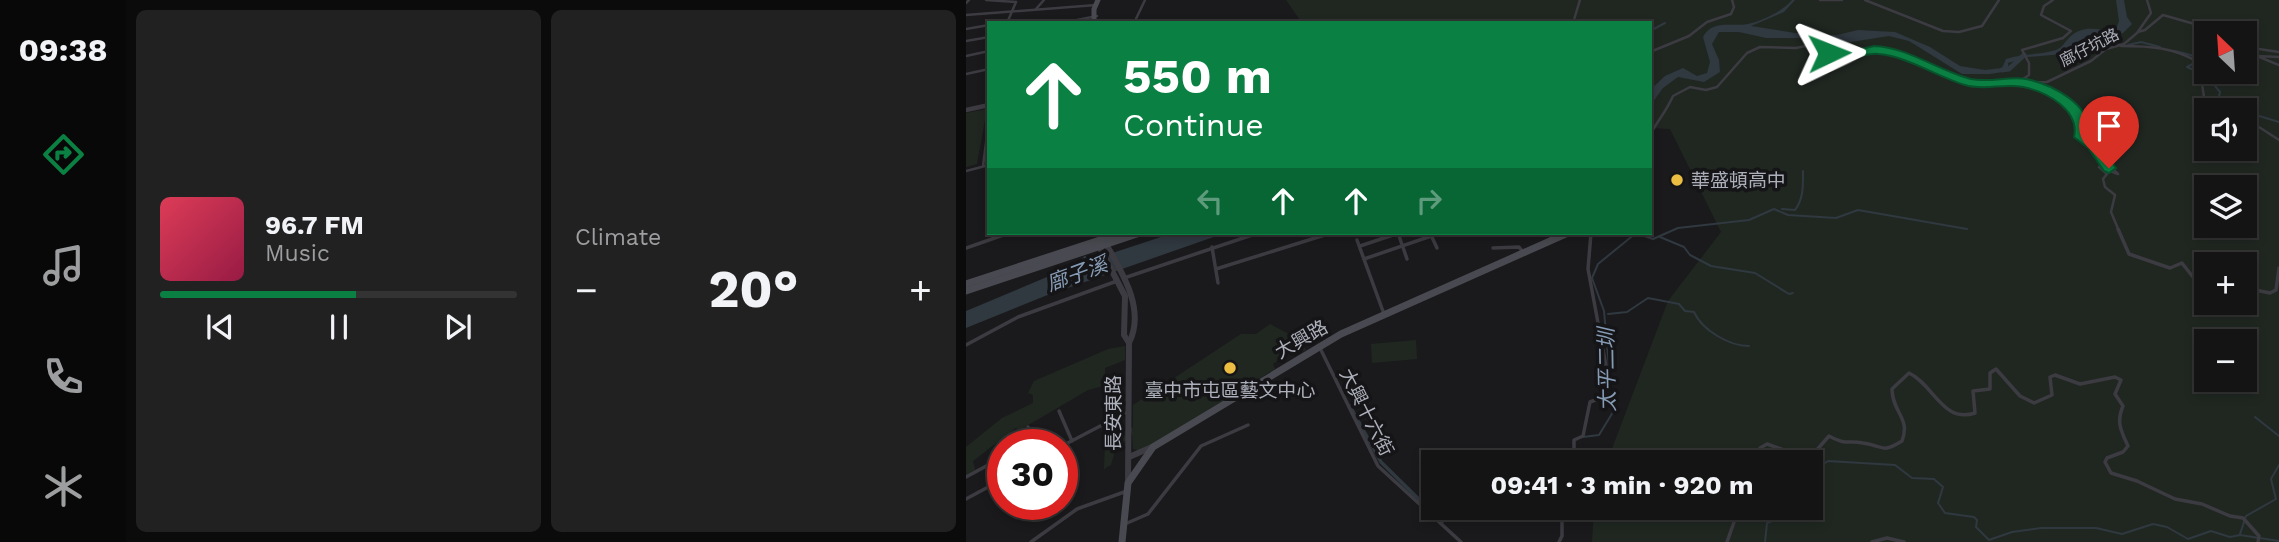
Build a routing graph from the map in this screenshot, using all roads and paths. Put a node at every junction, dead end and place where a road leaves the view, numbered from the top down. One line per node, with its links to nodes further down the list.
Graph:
1 (986, 0): 12 (street)
2 (1044, 0): 14 (street)
3 (1145, 0): 19 (street)
4 (1580, 0): 20 (street)
5 (1732, 0): 30 (street)
6 (1820, 0): 7 (street)
7 (1842, 0)
8 (1865, 0): 9 (street)
9 (1998, 0)
10 (2053, 0): 37 (street)
11 (2147, 0): 24 (street, 廍仔坑路)
12 (1017, 1): 15 (street)
13 (1097, 2): 14 (street); 17 (main road)
14 (1037, 9): 15 (street)
15 (1010, 12): 16 (street); 18 (street)
16 (966, 15)
17 (1095, 20)
18 (1007, 21)
19 (1135, 21)
20 (1573, 21)
21 (2194, 24): 24 (street)
22 (987, 25): 23 (street)
23 (966, 29)
24 (2137, 33): 27 (street, 廍仔坑路)
25 (987, 37): 26 (street)
26 (966, 41)
27 (2118, 46): 37 (street, 廍仔坑路); 38 (street)
28 (2258, 48): 31 (street)
29 (987, 51): 32 (street)
30 (1652, 51)
31 (2279, 52)
32 (966, 56)
33 (2279, 57): 34 (street)
34 (2279, 65)
35 (987, 69): 36 (street)
36 (966, 74)
37 (2021, 82): 42 (street, 廍仔坑路); 73 (street)
38 (2205, 98)
39 (987, 105): 40 (street)
40 (966, 110)
41 (2257, 126): 43 (street)
42 (1652, 131)
43 (2279, 141)
44 (987, 144): 46 (street)
45 (987, 165): 46 (street)
46 (983, 166): 47 (street)
47 (966, 171)
48 (1003, 235): 64 (street)
49 (1124, 235): 60 (main road)
50 (1130, 235): 60 (main road)
51 (1251, 235): 63 (street)
52 (1325, 235): 71 (street)
53 (1393, 235): 61 (street)
54 (1400, 235): 62 (street)
55 (1429, 235): 62 (street)
56 (1431, 235): 65 (street)
57 (1591, 235): 86 (street)
58 (1551, 236): 67 (main road, 大興路)
59 (1357, 240): 61 (street)
60 (1101, 241): 72 (street); 75 (main road)
61 (1360, 246): 68 (street)
62 (1403, 246): 68 (street); 69 (street)
63 (1212, 247): 71 (street); 72 (street)
64 (966, 248)
65 (1437, 248)
66 (1493, 248): 67 (street)
67 (1523, 253): 77 (main road, 大興路)
68 (1364, 259): 77 (street)
69 (1407, 259)
70 (2279, 268): 76 (street)
71 (1216, 269): 74 (street)
72 (1122, 278): 78 (street); 81 (street, 長安東路)
73 (2194, 278)
74 (1218, 283)
75 (966, 286)
76 (2257, 290)
77 (1384, 314): 79 (main road, 大興路)
78 (966, 345)
79 (1319, 345): 85 (main road, 大興路); 101 (street, 大興十六街)
80 (1059, 411): 83 (street)
81 (1129, 411): 84 (street); 90 (street, 長安東路)
82 (1248, 425): 98 (street)
83 (1067, 429)
84 (1078, 437)
85 (1153, 446): 90 (street); 93 (main road, 大興路)
86 (1574, 450)
87 (1759, 450): 88 (street)
88 (1784, 450)
89 (1817, 450): 106 (street)
90 (1129, 457): 93 (street, 長安東路)
91 (987, 466): 92 (street)
92 (966, 477)
93 (1127, 487): 98 (main road, 大興路); 99 (street)
94 (987, 488): 95 (street)
95 (966, 499)
96 (1562, 520): 102 (street)
97 (1735, 520): 103 (street)
98 (1124, 525): 100 (main road, 大興路)
99 (1031, 542)
100 (1122, 542)
101 (1461, 542)
102 (1559, 542)
103 (1727, 542)
104 (1872, 542): 105 (street)
105 (1904, 542)
106 (2258, 542)

